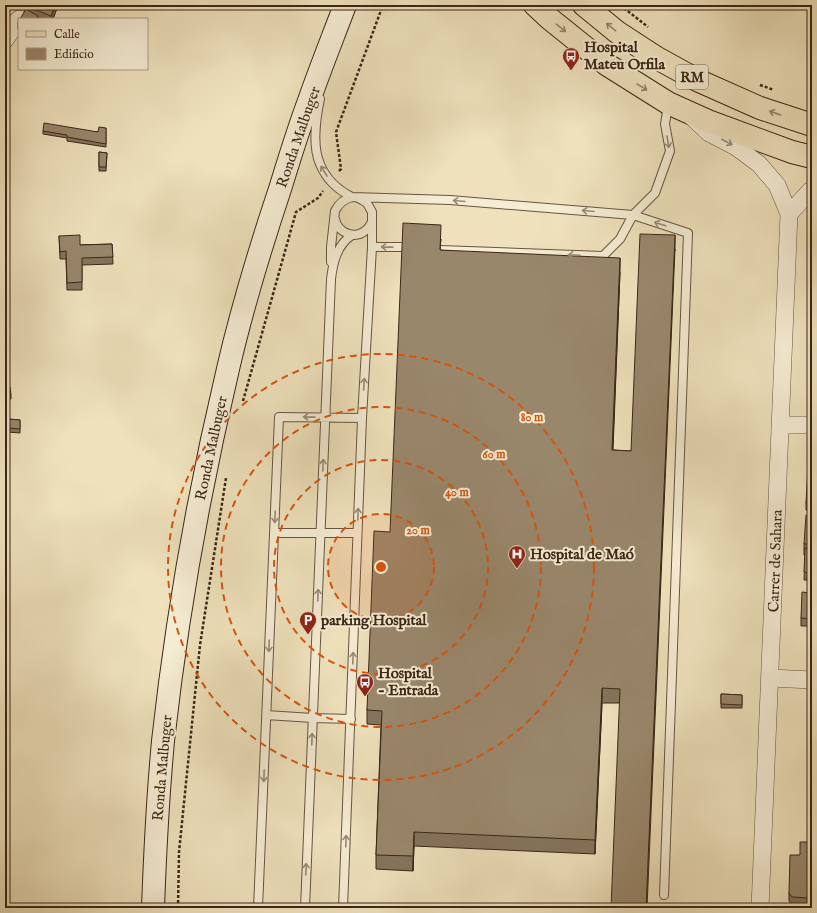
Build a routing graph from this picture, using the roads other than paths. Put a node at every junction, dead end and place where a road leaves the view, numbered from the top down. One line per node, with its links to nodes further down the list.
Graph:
1 (25, 5): 5 (street)
2 (345, 5): 7 (street, Ronda Malbuger)
3 (535, 5): 9 (main road, RM, one-way to 9)
4 (584, 5): 10 (main road, RM, one-way to 4)
5 (19, 18)
6 (18, 20): 8 (street)
7 (337, 28): 13 (lane, one-way to 7); 36 (street, Ronda Malbuger)
8 (5, 40)
9 (676, 107): 11 (main road, RM); 14 (street, Carrer de Sahara, one-way to 14); 15 (lane, one-way to 15)
10 (812, 125)
11 (812, 157)
12 (812, 190): 14 (street)
13 (355, 198): 15 (lane, one-way to 13); 16 (lane); 17 (lane)
14 (789, 214): 25 (street, Carrer de Sahara)
15 (633, 215): 21 (lane, one-way to 21); 35 (lane, one-way to 15)
16 (335, 216): 18 (lane); 22 (lane)
17 (372, 217): 18 (lane); 19 (lane)
18 (352, 235): 22 (lane)
19 (372, 247): 20 (lane, one-way to 19); 24 (lane, one-way to 19)
20 (403, 247)
21 (440, 250)
22 (331, 279): 23 (lane)
23 (325, 418): 24 (lane); 27 (lane, one-way to 23); 28 (lane, one-way to 28)
24 (362, 418): 29 (lane, one-way to 24)
25 (780, 425): 26 (street); 30 (street, Carrer de Sahara)
26 (812, 425)
27 (320, 532): 28 (lane); 29 (lane); 33 (lane, one-way to 27)
28 (274, 533): 32 (lane, one-way to 32)
29 (357, 533): 34 (lane, one-way to 29)
30 (770, 678): 31 (street); 40 (street, Carrer de Sahara)
31 (812, 680)
32 (266, 715): 33 (lane); 37 (lane, one-way to 37)
33 (312, 718): 34 (lane); 38 (lane, one-way to 33)
34 (351, 719): 39 (lane, one-way to 34)
35 (664, 895)
36 (153, 908)
37 (258, 908)
38 (305, 908)
39 (343, 908)
40 (760, 908)

